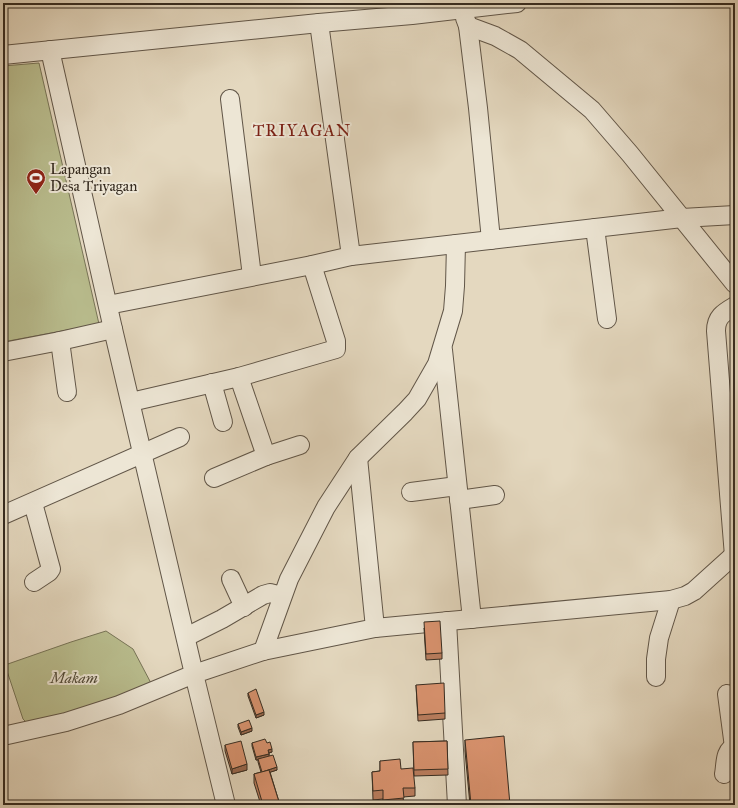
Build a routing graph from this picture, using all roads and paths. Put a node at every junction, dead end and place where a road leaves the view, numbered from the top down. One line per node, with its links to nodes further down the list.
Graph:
1 (517, 3): 3 (street)
2 (409, 6): 3 (street); 4 (street)
3 (462, 9): 5 (street)
4 (318, 23): 6 (street); 14 (street)
5 (468, 26): 10 (street); 12 (street)
6 (50, 50): 7 (street); 18 (street)
7 (3, 55)
8 (230, 99): 16 (street)
9 (735, 215): 10 (street)
10 (682, 218): 11 (street); 17 (street)
11 (596, 228): 12 (street); 20 (street)
12 (492, 240): 13 (street)
13 (456, 244): 14 (street); 23 (street)
14 (351, 256): 15 (street)
15 (312, 266): 16 (street); 25 (street)
16 (252, 276): 18 (street)
17 (735, 284)
18 (108, 305): 21 (street)
19 (735, 306): 41 (street)
20 (607, 319)
21 (113, 329): 22 (street); 28 (street)
22 (60, 341): 24 (street); 27 (street)
23 (443, 347): 34 (street); 37 (street)
24 (3, 352)
25 (239, 377): 26 (street); 33 (street)
26 (212, 383): 28 (street); 29 (street)
27 (67, 392)
28 (131, 402): 32 (street)
29 (223, 422)
30 (180, 438): 32 (street)
31 (300, 445): 33 (street)
32 (143, 453): 39 (street); 50 (street)
33 (266, 456): 35 (street)
34 (358, 458): 44 (street); 49 (street)
35 (214, 478)
36 (411, 492): 37 (street)
37 (458, 493): 38 (street); 47 (street)
38 (495, 495)
39 (33, 503): 40 (street); 43 (street)
40 (3, 515)
41 (734, 555): 45 (street)
42 (232, 579): 46 (street)
43 (34, 582)
44 (282, 596): 46 (street); 51 (street)
45 (671, 600): 47 (street); 53 (street)
46 (244, 607): 50 (street)
47 (472, 619): 48 (street)
48 (447, 621): 49 (street); 59 (street)
49 (375, 628): 51 (street)
50 (186, 636): 52 (street)
51 (263, 651): 52 (street)
52 (194, 674): 55 (street); 58 (street)
53 (656, 677)
54 (727, 694): 56 (street)
55 (3, 736)
56 (735, 747): 57 (street)
57 (724, 774)
58 (226, 805)
59 (457, 805)

